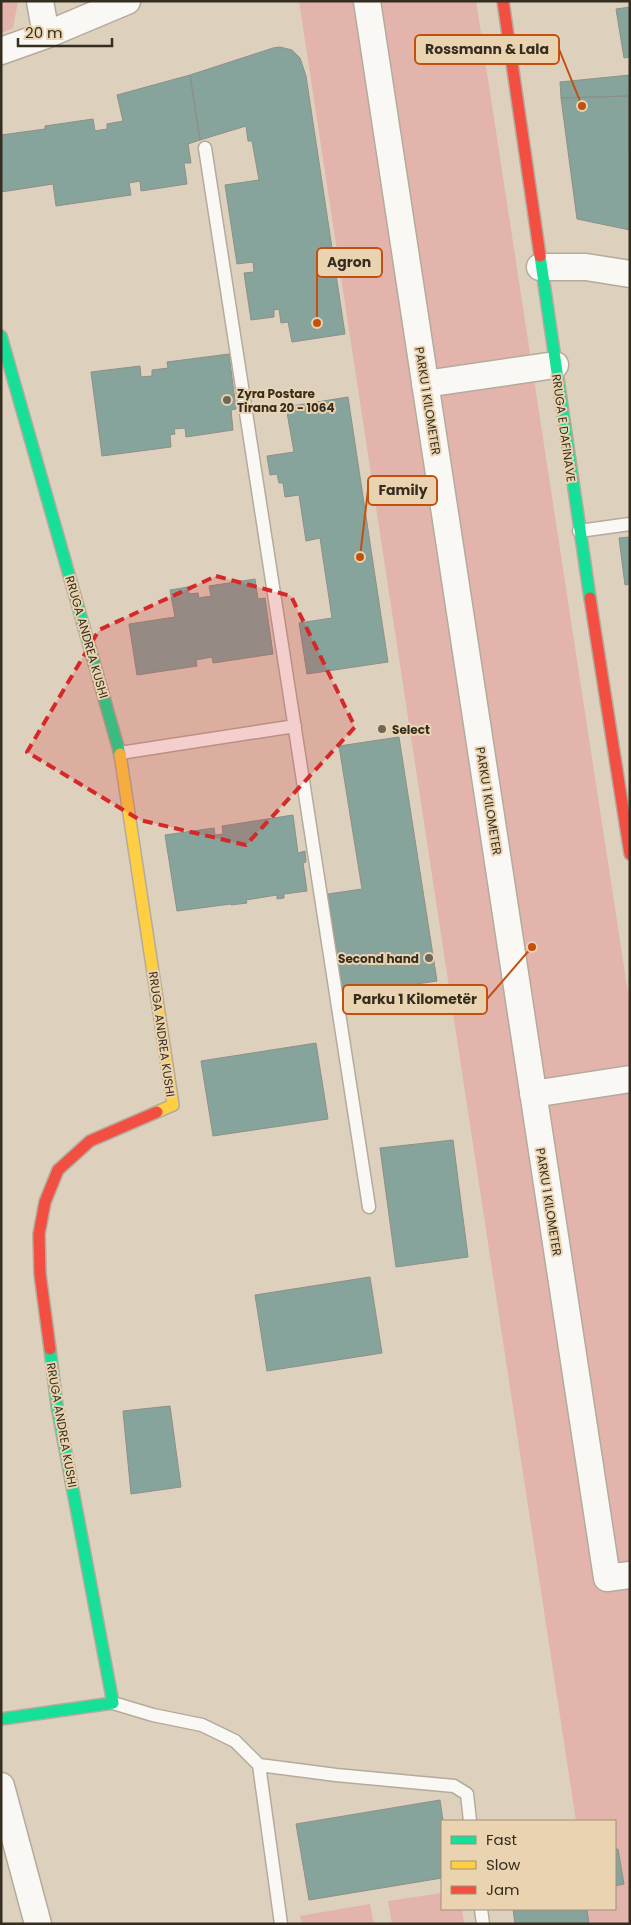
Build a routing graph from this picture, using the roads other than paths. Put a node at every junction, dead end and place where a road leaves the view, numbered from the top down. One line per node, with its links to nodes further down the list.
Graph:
1 (40, 1): 5 (street)
2 (126, 1): 5 (street)
3 (367, 1): 12 (street, PARKU 1 KILOMETER)
4 (503, 1): 8 (street, RRUGA E DAFINAVE)
5 (46, 36): 6 (street)
6 (1, 51)
7 (206, 148): 15 (lane)
8 (540, 267): 9 (street); 11 (street, RRUGA E DAFINAVE)
9 (630, 274)
10 (1, 336): 17 (street, RRUGA ANDREA KUSHI)
11 (555, 365): 12 (street); 14 (street, RRUGA E DAFINAVE)
12 (426, 384): 20 (street, PARKU 1 KILOMETER)
13 (630, 524): 14 (lane)
14 (579, 531): 16 (street, RRUGA E DAFINAVE)
15 (295, 726): 17 (lane); 21 (lane)
16 (621, 752): 18 (street, RRUGA E DAFINAVE)
17 (120, 753): 23 (street, RRUGA ANDREA KUSHI)
18 (630, 850)
19 (630, 1079): 20 (street)
20 (533, 1094): 22 (street, PARKU 1 KILOMETER)
21 (369, 1207)
22 (630, 1576)
23 (112, 1703): 24 (street); 25 (lane)
24 (1, 1719)
25 (259, 1765): 27 (lane); 30 (lane)
26 (1, 1786): 29 (street)
27 (470, 1820)
28 (482, 1910): 31 (lane)
29 (38, 1924)
30 (281, 1924)
31 (483, 1924)

